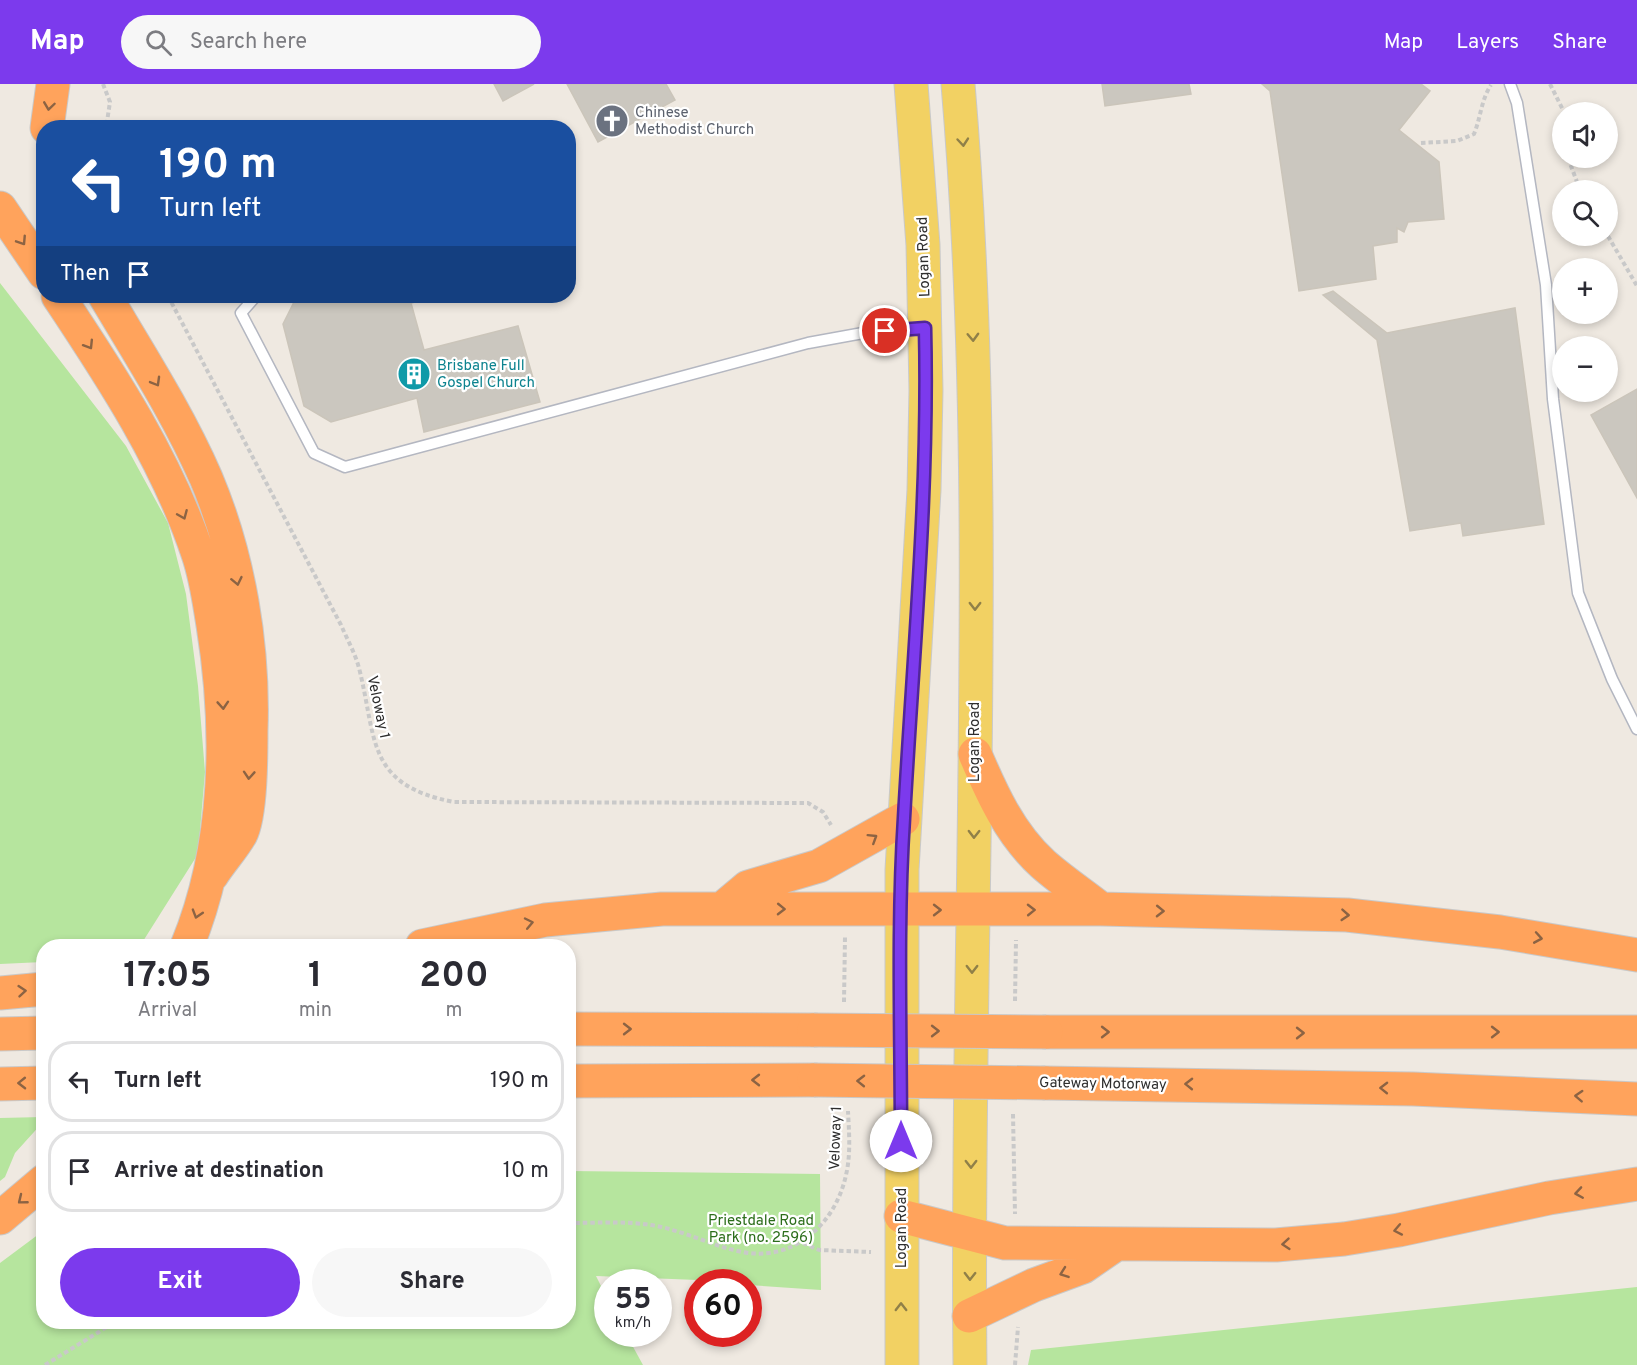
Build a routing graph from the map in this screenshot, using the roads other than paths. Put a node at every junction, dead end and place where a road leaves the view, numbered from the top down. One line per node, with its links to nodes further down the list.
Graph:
1 (53, 84): 5 (highway, one-way to 5)
2 (911, 84): 11 (main road, Logan Road)
3 (958, 84): 13 (main road, Logan Road, one-way to 13)
4 (1510, 84): 12 (lane)
5 (48, 120)
6 (0, 208): 7 (highway, one-way to 7)
7 (36, 261)
8 (62, 303): 15 (highway, one-way to 15)
9 (109, 303): 15 (highway, one-way to 15)
10 (250, 303): 11 (lane)
11 (925, 328): 14 (main road, Logan Road)
12 (1637, 729)
13 (975, 754): 17 (highway); 19 (main road, Logan Road, one-way to 19)
14 (903, 819): 16 (highway, one-way to 14); 18 (main road, Logan Road)
15 (208, 881): 20 (highway, one-way to 20)
16 (723, 908): 18 (highway, one-way to 18); 21 (highway, one-way to 16)
17 (1101, 909): 19 (highway, one-way to 17); 22 (highway, one-way to 22)
18 (901, 910): 19 (highway, one-way to 19); 35 (main road, Logan Road)
19 (972, 911): 37 (main road, Logan Road, one-way to 37)
20 (189, 939)
21 (455, 939)
22 (1637, 955)
23 (36, 990): 24 (highway, one-way to 23)
24 (0, 993)
25 (576, 1029): 26 (highway, one-way to 26, bridge)
26 (1637, 1032)
27 (36, 1033): 28 (highway)
28 (0, 1034)
29 (576, 1081): 32 (highway, Gateway Motorway, one-way to 29, bridge)
30 (36, 1083): 31 (highway, one-way to 31)
31 (0, 1084)
32 (1637, 1099)
33 (1637, 1184): 38 (highway, one-way to 38)
34 (36, 1188): 36 (highway, one-way to 36)
35 (901, 1216): 37 (highway); 40 (main road, Logan Road, one-way to 35)
36 (0, 1218)
37 (971, 1236): 38 (highway); 39 (main road, Logan Road, one-way to 39)
38 (1115, 1245): 39 (highway, one-way to 39)
39 (969, 1316): 41 (main road, Logan Road)
40 (902, 1365)
41 (970, 1365)

